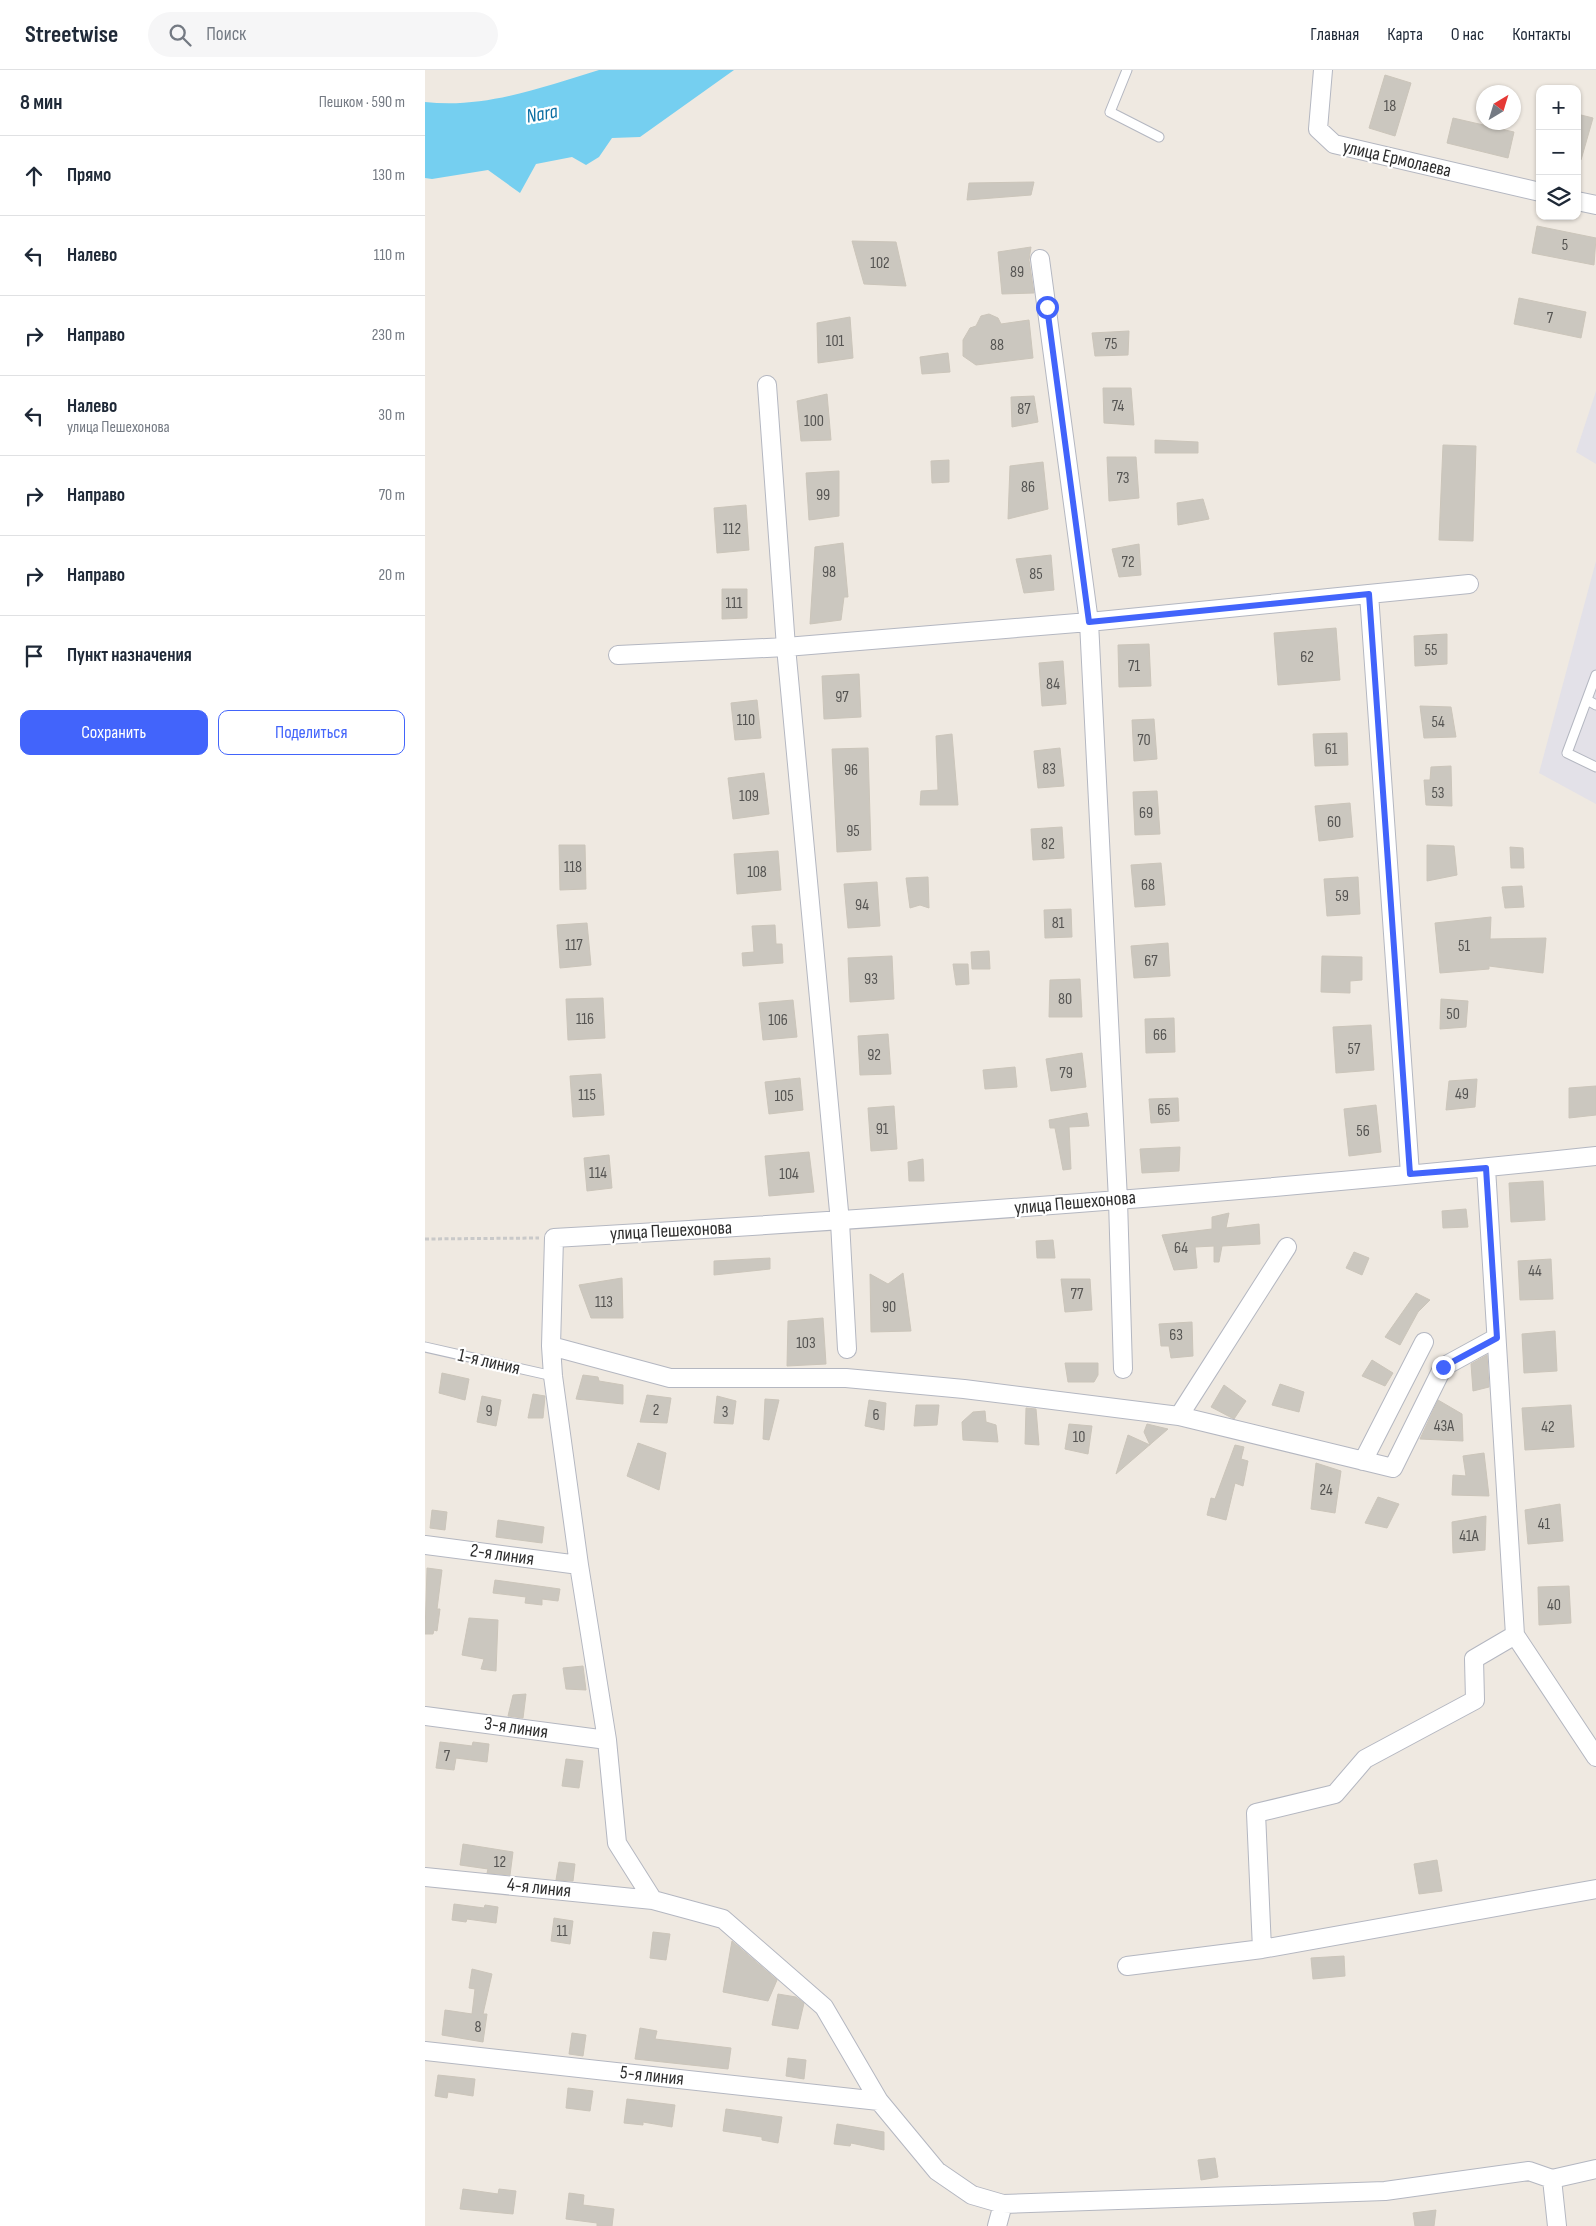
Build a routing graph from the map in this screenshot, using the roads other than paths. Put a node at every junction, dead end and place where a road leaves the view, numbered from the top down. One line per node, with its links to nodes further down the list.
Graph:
1 (1127, 70): 3 (lane)
2 (1323, 70): 4 (street, улица Ермолаева)
3 (1159, 137)
4 (1536, 191)
5 (1581, 202): 6 (street)
6 (1596, 205)
7 (1040, 259): 11 (street)
8 (767, 385): 12 (street)
9 (1469, 584): 10 (street)
10 (1369, 594): 11 (street); 20 (street)
11 (1089, 622): 12 (street); 21 (street)
12 (786, 647): 13 (street); 22 (street)
13 (618, 655)
14 (1596, 675): 15 (lane)
15 (1587, 700): 16 (lane); 17 (lane)
16 (1596, 705)
17 (1596, 767)
18 (1596, 1156): 19 (street, улица Пешехонова)
19 (1486, 1168): 20 (street, улица Пешехонова); 24 (street)
20 (1410, 1174): 21 (street, улица Пешехонова)
21 (1118, 1200): 22 (street, улица Пешехонова); 29 (street)
22 (840, 1222): 26 (street, улица Пешехонова); 28 (street)
23 (1287, 1247): 31 (street)
24 (1497, 1338): 32 (street); 35 (street)
25 (1424, 1342): 32 (street)
26 (551, 1346): 30 (street); 31 (street)
27 (425, 1347): 30 (lane, 1-я линия)
28 (847, 1349)
29 (1123, 1369)
30 (553, 1376): 34 (street)
31 (1179, 1416): 32 (street)
32 (1363, 1461)
33 (425, 1545): 34 (street, 2-я линия)
34 (579, 1565): 37 (street)
35 (1515, 1634): 38 (street); 42 (street)
36 (425, 1716): 37 (street, 3-я линия)
37 (607, 1740): 41 (street)
38 (1596, 1757)
39 (425, 1876): 41 (street, 4-я линия)
40 (1596, 1889): 42 (street)
41 (653, 1900): 45 (street, 4-я линия)
42 (1262, 1949): 43 (street)
43 (1127, 1966)
44 (425, 2050): 45 (street, 5-я линия)
45 (879, 2101): 48 (street, 4-я линия)
46 (1596, 2170): 47 (street)
47 (1552, 2179): 48 (street, 4-я линия); 50 (street)
48 (1003, 2204): 49 (street)
49 (997, 2226)
50 (1557, 2226)

